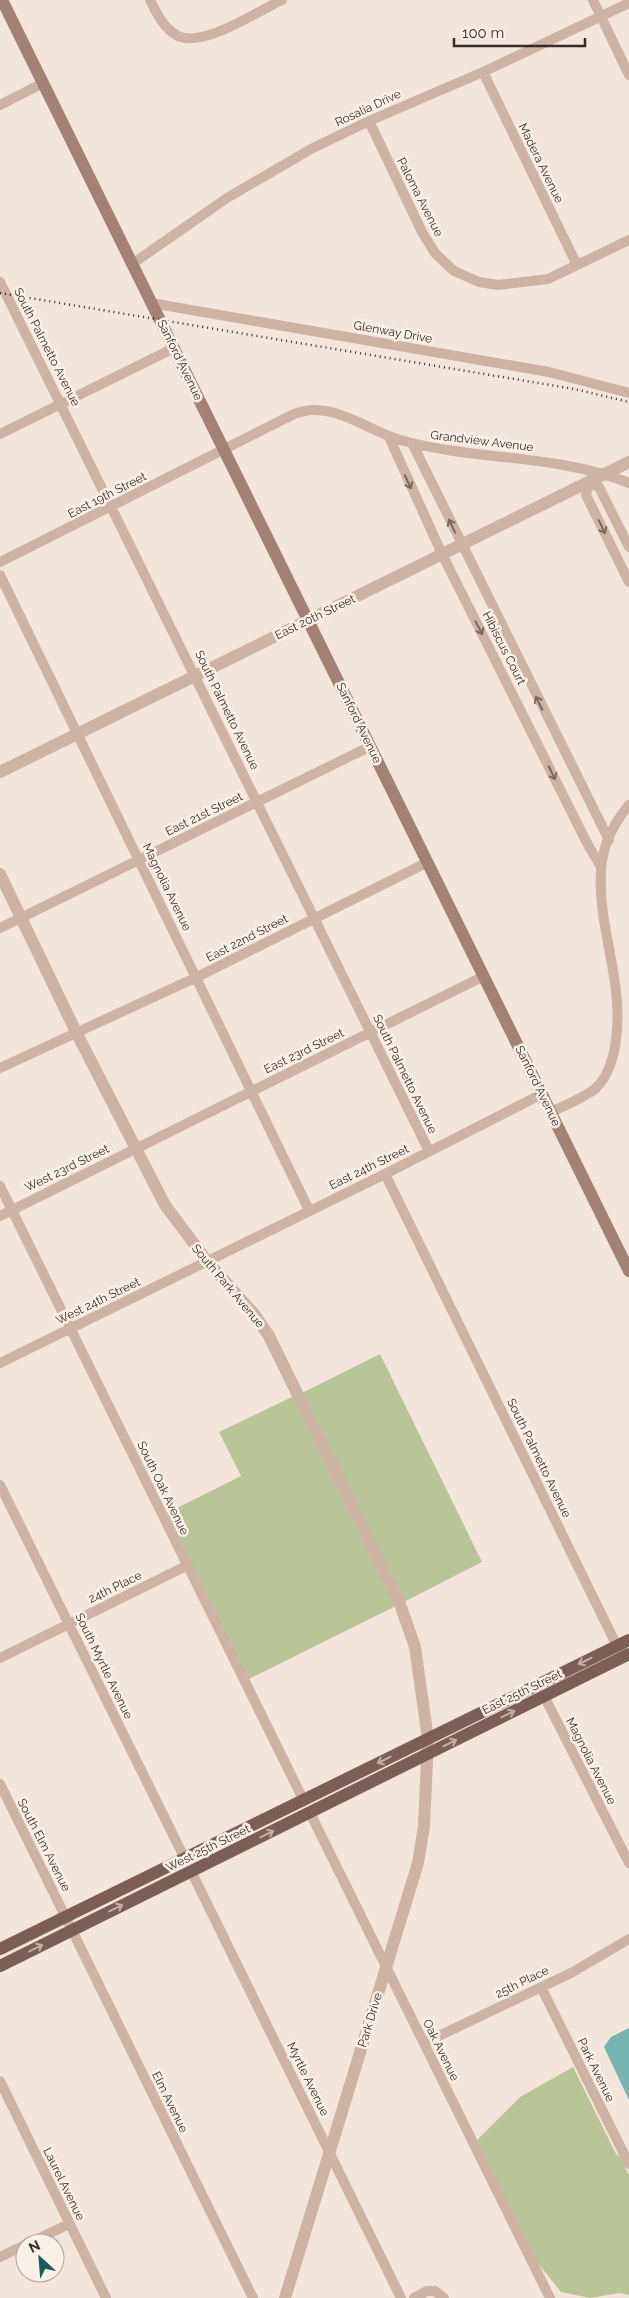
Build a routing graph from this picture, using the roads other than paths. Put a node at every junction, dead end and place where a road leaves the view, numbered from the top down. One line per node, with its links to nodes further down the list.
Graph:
1 (2, 0): 9 (main road, Sanford Avenue)
2 (150, 0): 3 (street)
3 (282, 0)
4 (593, 0): 6 (street)
5 (629, 3): 6 (street, Rosalia Drive)
6 (601, 16): 7 (street, Rosalia Drive); 8 (street)
7 (483, 72): 11 (street, Rosalia Drive); 14 (street, Madera Avenue)
8 (629, 75)
9 (43, 84): 10 (street); 13 (main road, Sanford Avenue)
10 (0, 104)
11 (369, 121): 13 (street, Rosalia Drive); 14 (street, Paloma Avenue)
12 (629, 240): 14 (street, Paloma Avenue)
13 (132, 264): 16 (main road, Sanford Avenue)
14 (577, 265)
15 (0, 282): 19 (street, South Palmetto Avenue)
16 (152, 303): 17 (main road, Sanford Avenue); 18 (street, Glenway Drive)
17 (174, 348): 19 (street); 23 (main road, Sanford Avenue)
18 (629, 393)
19 (61, 403): 20 (street); 28 (street, South Palmetto Avenue)
20 (0, 434)
21 (388, 437): 22 (street, Grandview Avenue); 23 (street, Grandview Avenue); 31 (street, Hibiscus Court, one-way to 31)
22 (412, 443): 25 (street, Grandview Avenue); 29 (street, Hibiscus Court, one-way to 22)
23 (224, 449): 28 (street, East 19th Street); 35 (main road, Sanford Avenue)
24 (629, 462): 25 (street, East 20th Street)
25 (606, 474): 26 (street, East 20th Street); 27 (street, Grandview Avenue)
26 (588, 483): 29 (street, East 20th Street); 30 (street); 34 (street, one-way to 34)
27 (629, 483)
28 (113, 507): 32 (street, East 19th Street); 36 (street, South Palmetto Avenue)
29 (461, 544): 31 (street, East 20th Street); 42 (street, Hibiscus Court, one-way to 29)
30 (629, 547)
31 (442, 554): 35 (street, East 20th Street); 45 (street, Hibiscus Court, one-way to 45)
32 (0, 562)
33 (0, 575): 37 (street, Magnolia Avenue)
34 (629, 582)
35 (309, 621): 36 (street, East 20th Street); 38 (main road, Sanford Avenue)
36 (196, 676): 37 (street, East 20th Street); 40 (street, South Palmetto Avenue)
37 (78, 733): 39 (street, East 20th Street); 43 (street, Magnolia Avenue)
38 (371, 746): 40 (street, East 21st Street); 44 (main road, Sanford Avenue)
39 (0, 772)
40 (258, 801): 43 (street, East 21st Street); 48 (street, South Palmetto Avenue)
41 (629, 805): 42 (street)
42 (609, 840): 45 (street)
43 (140, 859): 47 (street, East 21st Street); 51 (street, Magnolia Avenue)
44 (428, 862): 48 (street, East 22nd Street); 50 (main road, Sanford Avenue)
45 (601, 867): 57 (street)
46 (0, 874): 47 (street, South Park Avenue)
47 (21, 918): 49 (street, East 21st Street); 52 (street, South Park Avenue)
48 (314, 918): 51 (street, East 22nd Street); 53 (street, South Palmetto Avenue)
49 (0, 928)
50 (484, 976): 53 (street, East 23rd Street); 56 (main road, Sanford Avenue)
51 (196, 977): 52 (street, East 22nd Street); 55 (street, Magnolia Avenue)
52 (76, 1032): 54 (street, East 22nd Street); 58 (street, South Park Avenue)
53 (371, 1033): 55 (street, East 23rd Street); 59 (street, South Palmetto Avenue)
54 (0, 1068)
55 (252, 1091): 58 (street, East 23rd Street); 63 (street, Magnolia Avenue)
56 (542, 1094): 57 (main road, Sanford Avenue); 59 (street, East 24th Street)
57 (551, 1112): 66 (main road, Sanford Avenue)
58 (134, 1148): 62 (street, West 23rd Street); 65 (street, South Park Avenue)
59 (429, 1151): 60 (street, East 24th Street)
60 (385, 1174): 63 (street, East 24th Street); 73 (street, South Palmetto Avenue)
61 (0, 1186): 62 (street, South Oak Avenue)
62 (11, 1209): 64 (street, West 23rd Street); 67 (street, South Oak Avenue)
63 (309, 1210): 65 (street, East 24th Street)
64 (0, 1216)
65 (207, 1261): 67 (street, West 24th Street); 78 (street, South Park Avenue)
66 (629, 1271)
67 (70, 1328): 68 (street, West 24th Street); 70 (street, South Oak Avenue)
68 (0, 1363)
69 (0, 1485): 71 (street, South Myrtle Avenue)
70 (188, 1565): 71 (street, 24th Place); 81 (street, South Oak Avenue)
71 (69, 1624): 75 (street, 24th Place); 84 (street, South Myrtle Avenue)
72 (629, 1640): 73 (main road, East 25th Street)
73 (623, 1646): 76 (main road); 78 (main road, East 25th Street, one-way to 78)
74 (629, 1654): 76 (main road, East 25th Street)
75 (0, 1658)
76 (603, 1667): 77 (main road, East 25th Street)
77 (544, 1696): 79 (main road, East 25th Street, one-way to 77); 85 (street, Magnolia Avenue)
78 (428, 1739): 79 (street, Park Drive); 81 (main road, West 25th Street, one-way to 81)
79 (428, 1754): 82 (main road, West 25th Street); 92 (street, Park Drive)
80 (0, 1784): 87 (street, South Elm Avenue)
81 (304, 1801): 83 (main road, West 25th Street)
82 (310, 1813): 86 (main road, West 25th Street, one-way to 82); 92 (street, Oak Avenue)
83 (242, 1831): 84 (main road, West 25th Street); 86 (main road)
84 (185, 1858): 87 (main road, West 25th Street)
85 (629, 1863)
86 (192, 1871): 88 (main road, West 25th Street, one-way to 86); 96 (street, Myrtle Avenue)
87 (66, 1916): 88 (street, Elm Avenue); 90 (main road, West 25th Street)
88 (73, 1930): 91 (main road, West 25th Street, one-way to 88); 104 (street, Elm Avenue)
89 (629, 1939): 93 (street, 25th Place)
90 (0, 1949)
91 (0, 1966)
92 (386, 1966): 94 (street, Oak Avenue); 96 (street, Park Drive)
93 (541, 1987): 94 (street, 25th Place); 97 (street, Park Avenue)
94 (424, 2043): 108 (street, Oak Avenue)
95 (0, 2081): 98 (street, Laurel Avenue)
96 (330, 2153): 102 (street, Park Drive); 105 (street, Myrtle Avenue)
97 (629, 2164)
98 (69, 2224): 99 (street); 103 (street, Laurel Avenue)
99 (50, 2233)
100 (15, 2250): 101 (street)
101 (0, 2257)
102 (288, 2297)
103 (106, 2298)
104 (253, 2298)
105 (401, 2298)
106 (414, 2298): 107 (street)
107 (444, 2298)
108 (550, 2298)

